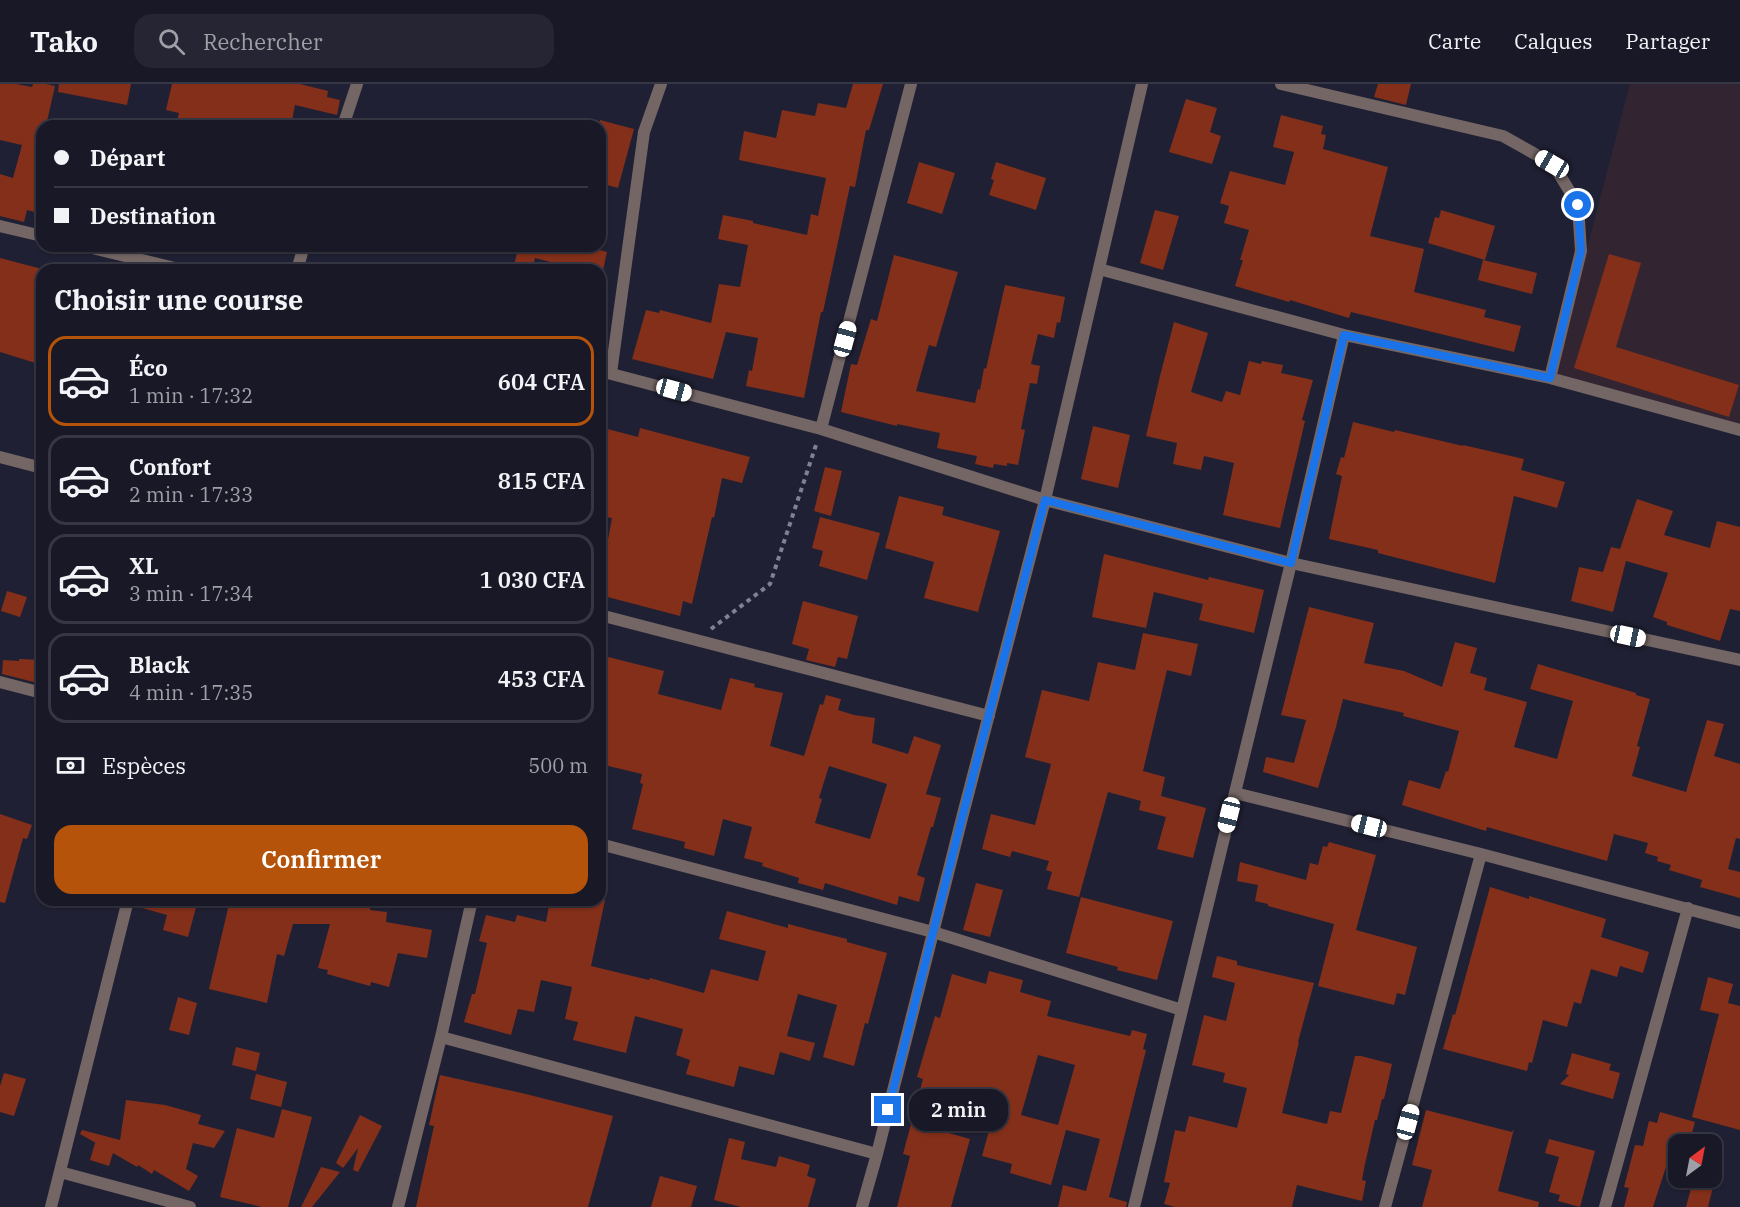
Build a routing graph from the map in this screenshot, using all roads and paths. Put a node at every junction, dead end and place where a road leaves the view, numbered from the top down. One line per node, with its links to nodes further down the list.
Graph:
1 (357, 84): 6 (street)
2 (661, 84): 13 (street)
3 (911, 84): 16 (street)
4 (1142, 84): 11 (street)
5 (1281, 84): 15 (street)
6 (345, 120)
7 (0, 226): 8 (street)
8 (36, 235)
9 (109, 252): 10 (street)
10 (158, 264)
11 (1099, 269): 12 (street); 20 (street)
12 (1344, 335): 15 (street); 21 (street)
13 (606, 366)
14 (606, 372): 16 (street)
15 (1550, 378): 17 (street)
16 (821, 429): 20 (street); 23 (path)
17 (1740, 430)
18 (0, 457): 19 (street)
19 (36, 466)
20 (1045, 500): 21 (street); 27 (street)
21 (1291, 563): 24 (street); 28 (street)
22 (606, 617): 23 (street)
23 (696, 640): 27 (street)
24 (1740, 660)
25 (0, 682): 26 (street)
26 (36, 691)
27 (989, 716): 35 (street)
28 (1235, 793): 30 (street); 36 (street)
29 (606, 846): 35 (street)
30 (1481, 854): 33 (street); 45 (street)
31 (126, 906): 39 (street)
32 (471, 906): 37 (street)
33 (1688, 908): 34 (street); 46 (street)
34 (1740, 923)
35 (933, 932): 36 (street); 38 (street)
36 (1182, 1010): 44 (street)
37 (441, 1037): 38 (street); 42 (street)
38 (877, 1154): 43 (street)
39 (60, 1172): 40 (street); 41 (street)
40 (51, 1207)
41 (190, 1207)
42 (398, 1207)
43 (862, 1207)
44 (1134, 1207)
45 (1385, 1207)
46 (1605, 1207)

